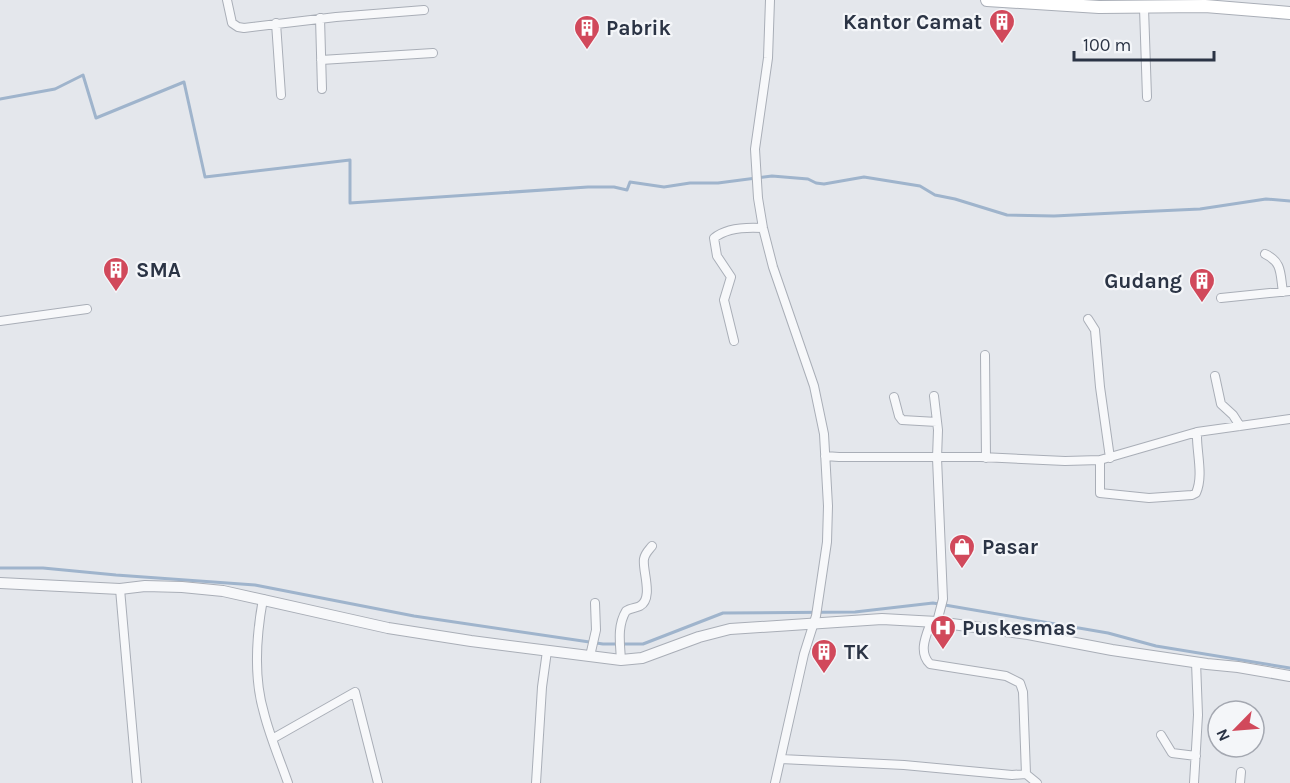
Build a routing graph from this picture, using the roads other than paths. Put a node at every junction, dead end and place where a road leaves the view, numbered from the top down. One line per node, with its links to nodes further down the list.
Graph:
1 (227, 0): 9 (street)
2 (770, 0): 15 (street)
3 (987, 0): 4 (main road)
4 (1029, 2): 5 (main road)
5 (1144, 8): 7 (main road); 14 (street)
6 (424, 10): 8 (street)
7 (1290, 13)
8 (320, 18): 9 (street); 11 (street)
9 (276, 23): 13 (street)
10 (433, 54): 11 (street)
11 (321, 60): 12 (street)
12 (322, 89)
13 (282, 95)
14 (1147, 97)
15 (763, 228): 22 (street); 31 (street)
16 (1265, 254): 17 (street)
17 (1286, 292): 18 (street)
18 (1221, 298)
19 (87, 309): 21 (street)
20 (1088, 319): 34 (street)
21 (0, 321)
22 (734, 341)
23 (985, 355): 33 (street)
24 (1215, 376): 29 (street)
25 (934, 396): 28 (street)
26 (894, 397): 28 (street)
27 (1290, 419): 29 (street)
28 (937, 422): 32 (street)
29 (1240, 426): 30 (street)
30 (1197, 432): 34 (street); 35 (street)
31 (825, 456): 32 (street); 41 (street)
32 (937, 458): 33 (street); 42 (street)
33 (986, 458): 35 (street)
34 (1110, 458): 35 (street)
35 (1100, 460)
36 (652, 546): 45 (street)
37 (0, 583): 38 (street)
38 (120, 589): 39 (street); 54 (street)
39 (263, 599): 44 (street); 49 (street)
40 (595, 603): 43 (street)
41 (815, 620): 42 (street); 45 (street); 51 (street)
42 (934, 622): 46 (street); 53 (street)
43 (592, 648): 44 (street); 45 (street)
44 (547, 651): 57 (street)
45 (621, 660)
46 (1196, 662): 47 (street); 50 (street)
47 (1290, 676)
48 (1161, 735): 50 (street)
49 (272, 739): 55 (street); 56 (street)
50 (1197, 756): 60 (street)
51 (781, 759): 53 (street); 58 (street)
52 (1241, 772): 61 (street)
53 (1026, 774): 59 (street)
54 (137, 783)
55 (288, 783)
56 (378, 783)
57 (536, 783)
58 (775, 783)
59 (1037, 783)
60 (1194, 783)
61 (1240, 783)

